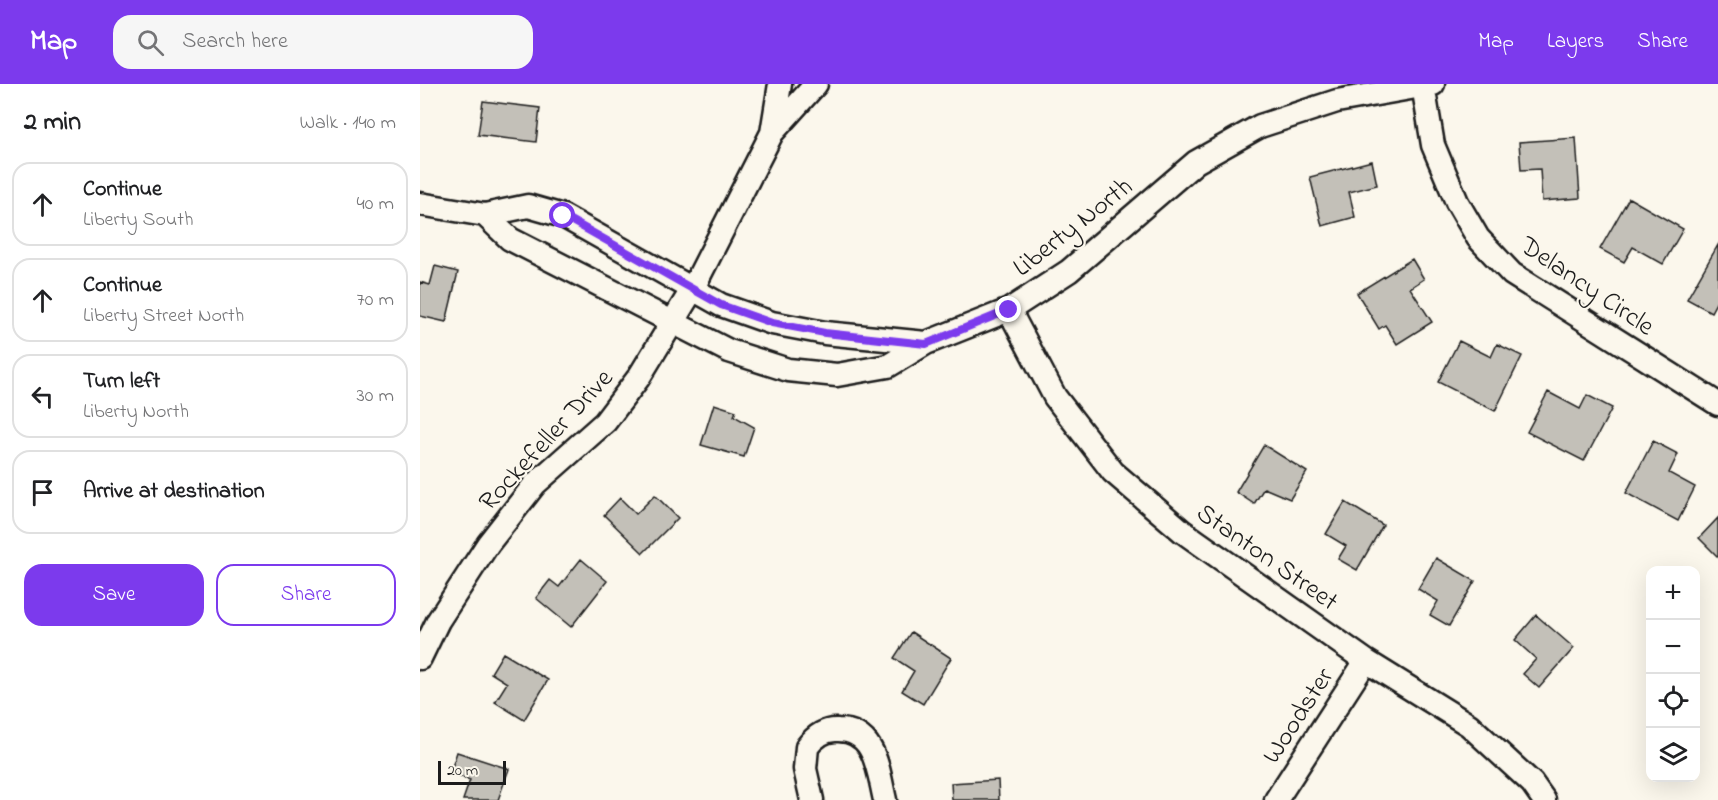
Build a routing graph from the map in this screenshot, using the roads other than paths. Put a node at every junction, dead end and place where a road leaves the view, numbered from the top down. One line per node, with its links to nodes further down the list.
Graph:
1 (780, 84): 4 (street, Rockefeller Drive)
2 (816, 84): 4 (street, Rockefeller Drive)
3 (1428, 85): 8 (street, Liberty North); 11 (street, Delancy Circle)
4 (772, 133): 7 (street, Rockefeller Drive)
5 (420, 204): 6 (street)
6 (485, 215): 7 (street); 9 (street, Liberty North)
7 (692, 290): 9 (street, Rockefeller Drive); 10 (street)
8 (1009, 310): 10 (street, Liberty North); 14 (street, Stanton Street)
9 (672, 323): 10 (street, Liberty North); 12 (street, Rockefeller Drive)
10 (926, 344)
11 (1718, 404)
12 (429, 617): 13 (street, Rockefeller Drive)
13 (420, 658)
14 (1366, 660): 17 (street, Woodster); 18 (street, Stanton Street)
15 (812, 800): 16 (street)
16 (885, 800)
17 (1276, 800)
18 (1544, 800)

